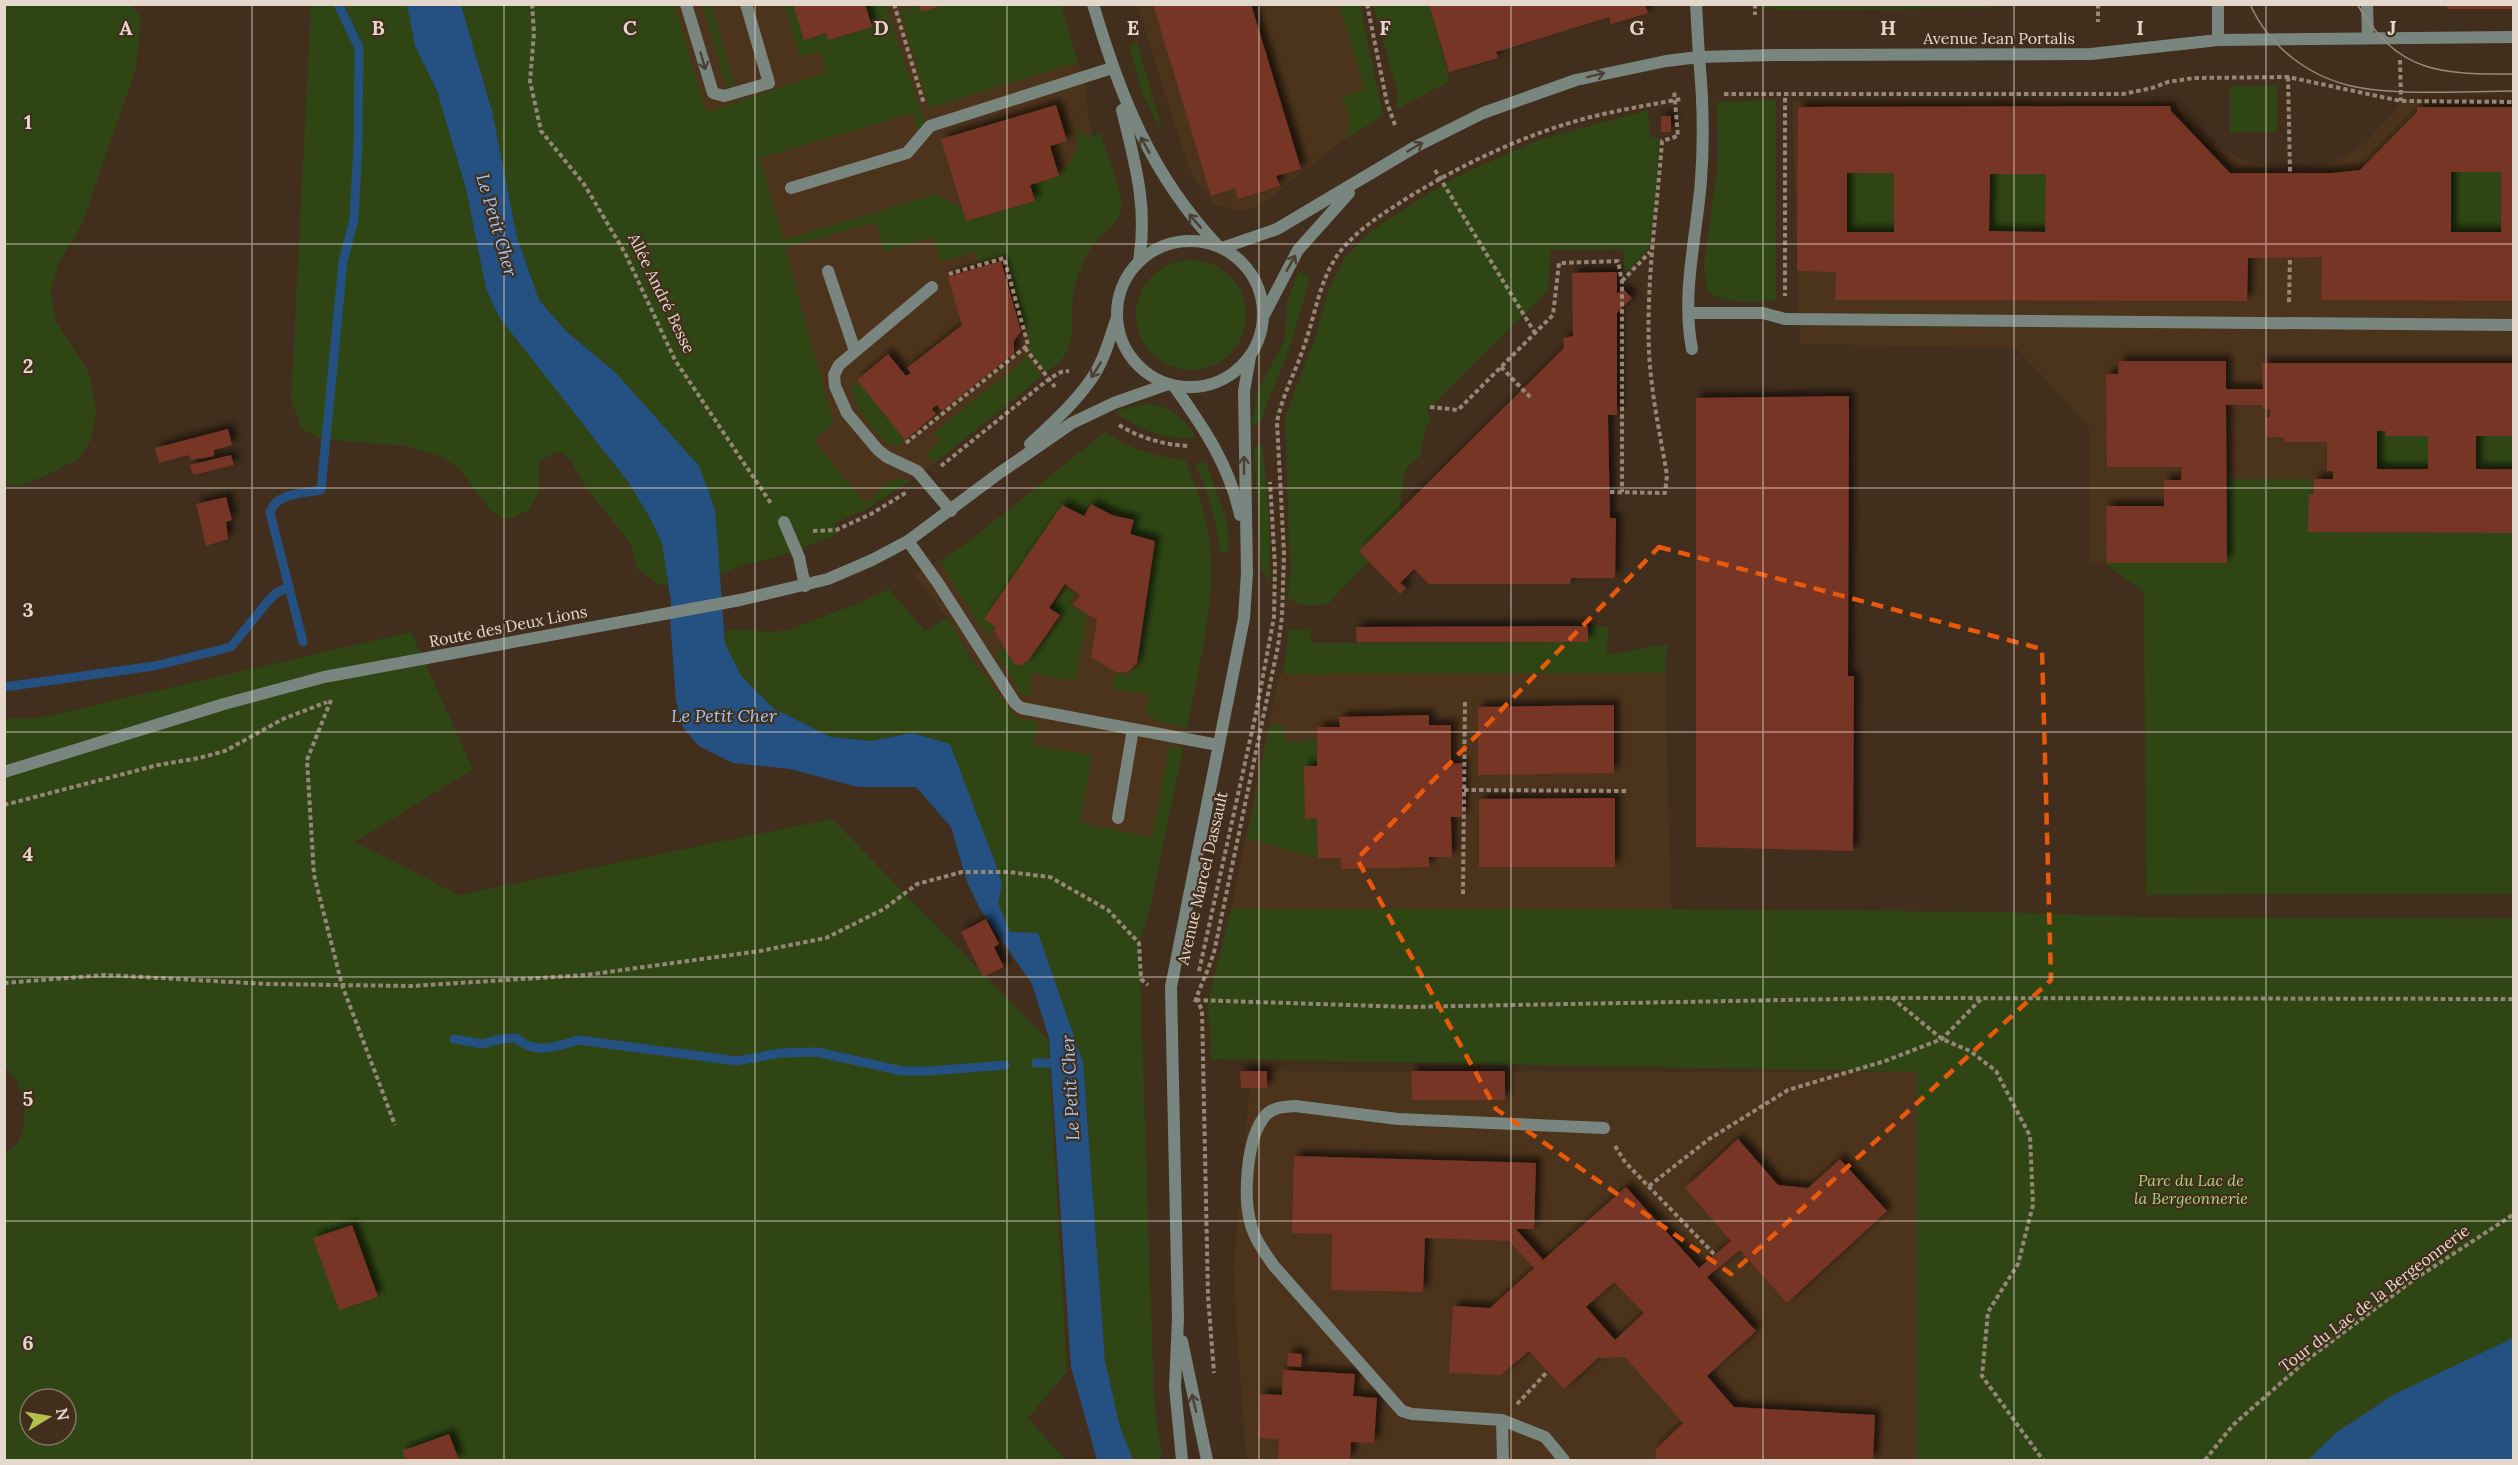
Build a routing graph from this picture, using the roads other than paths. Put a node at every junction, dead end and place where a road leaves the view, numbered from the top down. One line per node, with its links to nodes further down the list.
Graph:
1 (687, 4): 2 (street, one-way to 2)
2 (746, 4)
3 (1093, 4): 11 (street)
4 (1696, 4): 10 (street)
5 (2218, 4): 9 (street)
6 (2367, 4): 8 (street)
7 (2514, 37): 8 (street, Avenue Jean Portalis)
8 (2368, 38): 9 (street, Avenue Jean Portalis)
9 (2218, 40): 10 (street, Avenue Jean Portalis)
10 (1699, 57): 12 (street, Avenue Jean Portalis, one-way to 10); 18 (street)
11 (1112, 68): 13 (street); 14 (street, one-way to 11); 15 (street)
12 (1366, 178): 14 (street, Avenue Jean Portalis); 19 (street, Avenue Jean Portalis, one-way to 12)
13 (791, 188)
14 (1220, 247): 15 (street); 19 (street)
15 (1139, 261): 20 (street)
16 (828, 271): 23 (street)
17 (932, 287): 23 (street)
18 (1689, 312): 21 (street); 22 (street)
19 (1264, 315): 24 (street)
20 (1117, 316): 25 (street); 26 (street, Route des Deux Lions, one-way to 26)
21 (2514, 325)
22 (1692, 349)
23 (855, 351): 27 (street)
24 (1250, 357): 25 (street); 30 (street, Avenue Marcel Dassault, one-way to 24)
25 (1171, 385): 26 (street, Route des Deux Lions); 30 (street, Avenue Marcel Dassault)
26 (998, 474): 27 (street, Route des Deux Lions)
27 (951, 511): 29 (street, Route des Deux Lions)
28 (784, 522): 31 (street)
29 (908, 541): 31 (street, Route des Deux Lions); 32 (street)
30 (1246, 545): 33 (street, Avenue Marcel Dassault)
31 (805, 586): 34 (street, Route des Deux Lions)
32 (1133, 729): 33 (street); 35 (street)
33 (1218, 745): 37 (street, Avenue Marcel Dassault)
34 (4, 772)
35 (1118, 818)
36 (1604, 1128): 38 (street)
37 (1178, 1319): 39 (street, Avenue Marcel Dassault); 40 (street, Avenue Marcel Dassault, one-way to 37)
38 (1502, 1420): 41 (street); 42 (street)
39 (1182, 1461)
40 (1207, 1461)
41 (1503, 1461)
42 (1564, 1461)

